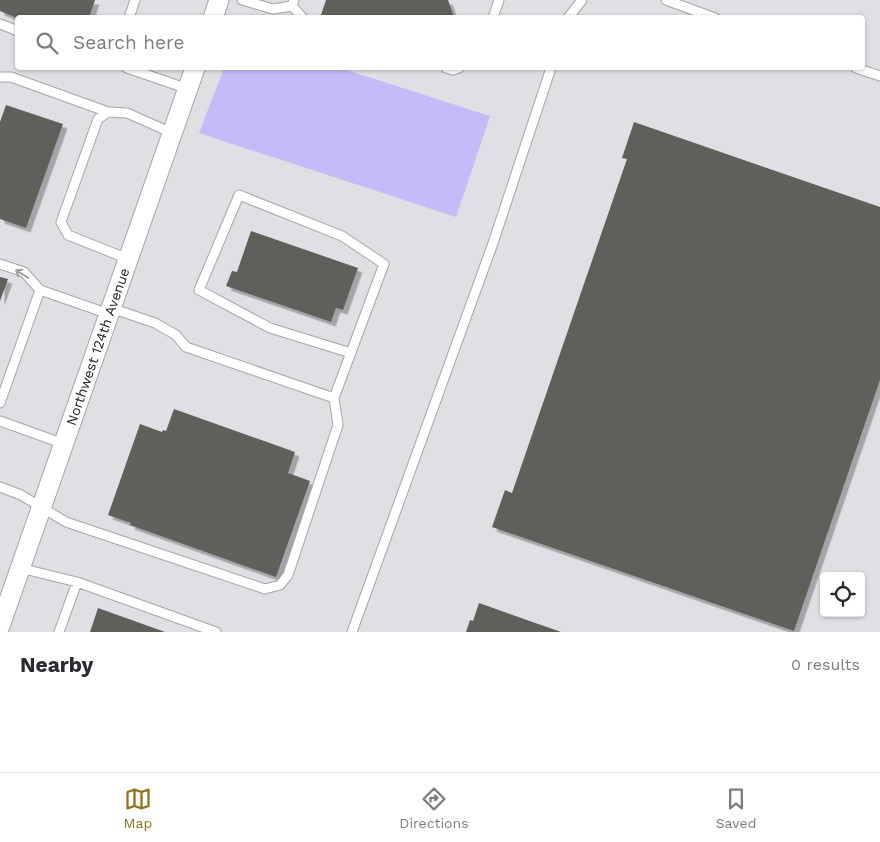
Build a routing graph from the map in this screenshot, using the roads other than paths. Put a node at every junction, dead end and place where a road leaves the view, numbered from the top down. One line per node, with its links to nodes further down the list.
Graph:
1 (135, 0): 8 (lane)
2 (219, 0): 9 (street)
3 (242, 0): 7 (lane)
4 (499, 0): 11 (lane)
5 (582, 0): 12 (lane)
6 (666, 0): 13 (lane)
7 (293, 3): 10 (lane)
8 (130, 15)
9 (214, 15)
10 (301, 15)
11 (494, 15)
12 (570, 15)
13 (707, 15)
14 (0, 24): 15 (lane)
15 (15, 30)
16 (133, 70): 22 (lane)
17 (194, 70): 22 (street, Northwest 124th Avenue)
18 (550, 70): 41 (lane)
19 (862, 70): 20 (lane)
20 (880, 76)
21 (0, 77): 23 (lane)
22 (188, 89): 24 (street, Northwest 124th Avenue)
23 (108, 112): 24 (lane); 25 (lane)
24 (172, 133): 25 (street, Northwest 124th Avenue)
25 (128, 259): 28 (street, Northwest 124th Avenue)
26 (0, 264): 27 (lane, one-way to 26)
27 (40, 290): 28 (lane); 31 (lane)
28 (110, 311): 30 (lane); 33 (street, Northwest 124th Avenue)
29 (351, 353): 29 (lane); 30 (lane)
30 (334, 398): 35 (lane)
31 (0, 403)
32 (0, 421): 33 (lane)
33 (64, 444): 35 (street, Northwest 124th Avenue)
34 (0, 487): 35 (lane)
35 (42, 508): 36 (street, Northwest 124th Avenue)
36 (20, 568): 37 (lane); 38 (street, Northwest 124th Avenue)
37 (77, 582): 39 (lane); 40 (lane)
38 (0, 626)
39 (59, 632)
40 (216, 632)
41 (352, 632)

